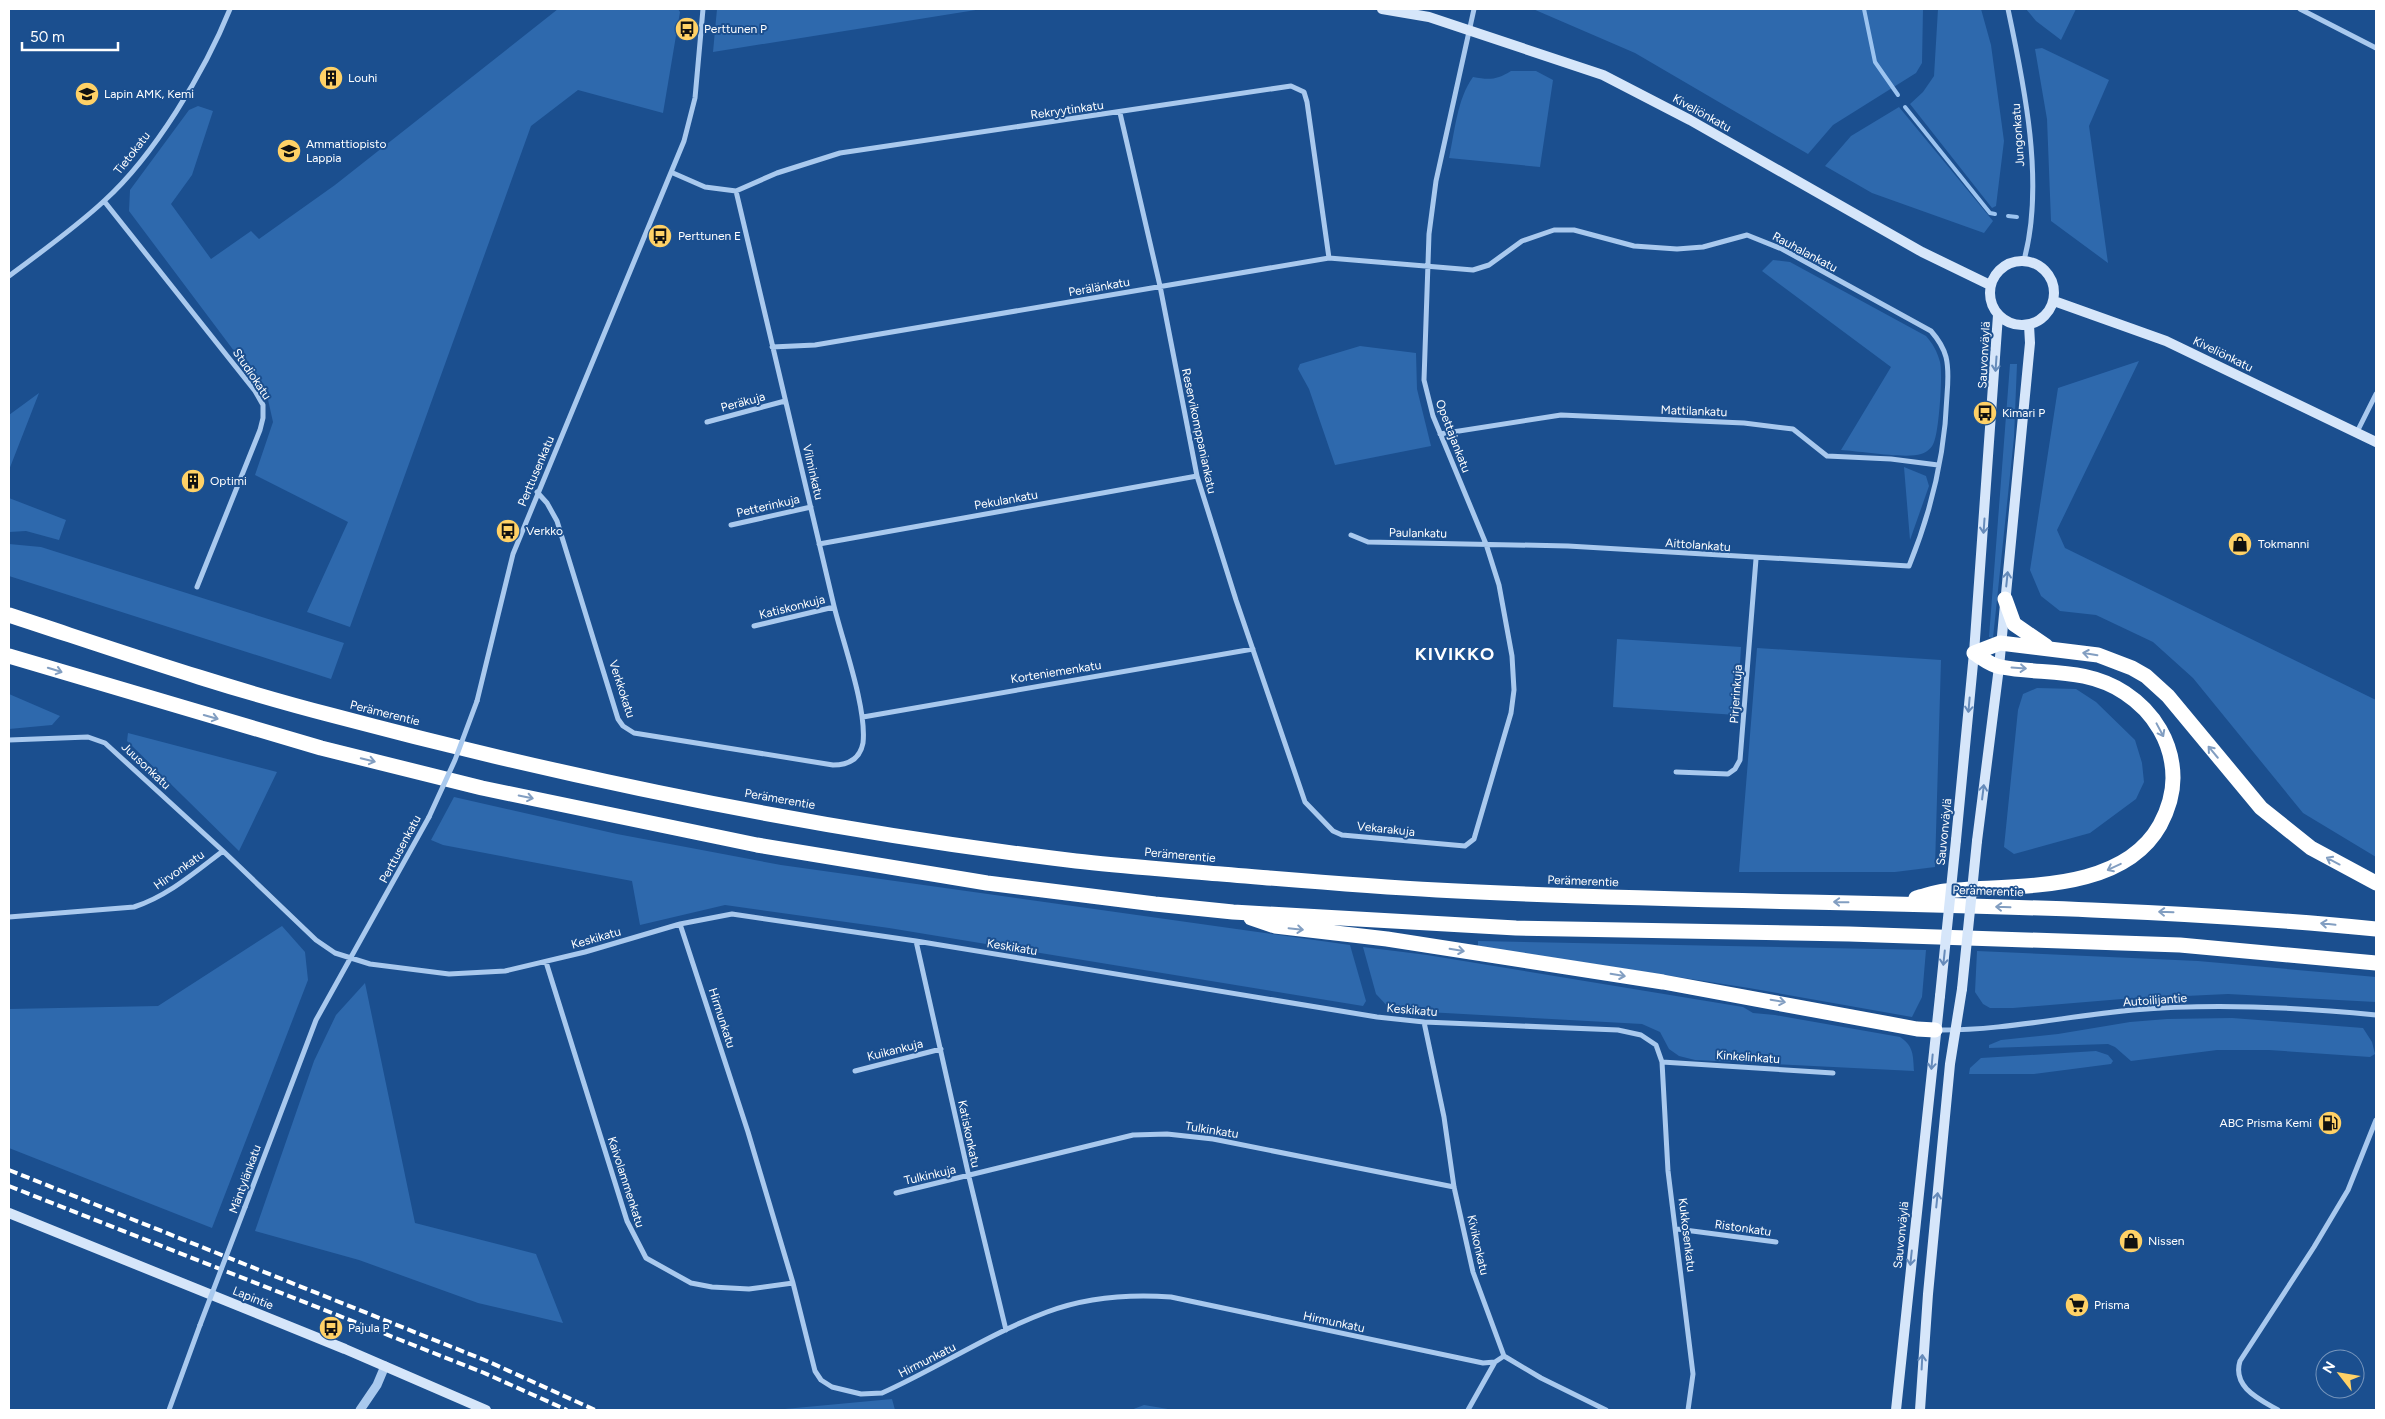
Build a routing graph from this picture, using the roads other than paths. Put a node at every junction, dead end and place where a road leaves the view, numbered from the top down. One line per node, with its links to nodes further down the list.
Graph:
1 (230, 9): 12 (street, Tietokatu)
2 (703, 9): 10 (street, Perttusenkatu)
3 (1382, 9): 7 (main road, Kiveliönkatu)
4 (1474, 9): 7 (street, Opettajankatu)
5 (2008, 9): 14 (street, Jungonkatu)
6 (2300, 9): 8 (street)
7 (1467, 30): 15 (street, Opettajankatu); 17 (main road, Kiveliönkatu)
8 (2376, 48)
9 (1120, 112): 11 (street, Rekryytinkatu); 13 (street, Rekryytinkatu); 18 (street, Reservikomppaniankatu)
10 (672, 173): 11 (street); 31 (street, Perttusenkatu)
11 (736, 191): 22 (street, Vilminkatu)
12 (104, 201): 16 (street, Tietokatu); 39 (street, Studiokatu)
13 (1329, 258): 15 (street, Perälänkatu); 18 (street, Perälänkatu)
14 (2024, 260): 17 (main road); 19 (main road)
15 (1429, 266): 27 (street, Opettajankatu); 29 (street, Rauhalankatu)
16 (9, 276)
17 (1990, 285): 20 (main road)
18 (1160, 286): 22 (street, Perälänkatu); 30 (street, Reservikomppaniankatu)
19 (2054, 301): 21 (main road); 26 (main road, Kiveliönkatu)
20 (1998, 315): 21 (main road); 47 (main road, Sauvonväylä, one-way to 47)
21 (2029, 325): 40 (main road, one-way to 21)
22 (772, 347): 24 (street, Vilminkatu)
23 (2376, 394): 26 (street)
24 (785, 401): 25 (street, Peräkuja); 32 (street, Vilminkatu)
25 (707, 422)
26 (2357, 432): 28 (main road, Kiveliönkatu)
27 (1440, 434): 29 (street, Mattilankatu); 36 (street, Opettajankatu)
28 (2376, 442)
29 (1938, 465): 38 (street, Rauhalankatu)
30 (1196, 476): 35 (street, Pekulankatu); 46 (street, Reservikomppaniankatu)
31 (537, 492): 52 (street, Verkkokatu); 64 (street, Perttusenkatu, bridge)
32 (811, 507): 33 (street, Petterinkuja); 35 (street, Vilminkatu)
33 (731, 526)
34 (1351, 535): 36 (street, Paulankatu)
35 (819, 544): 41 (street, Vilminkatu)
36 (1486, 544): 37 (street, Aittolankatu); 55 (street, Opettajankatu)
37 (1756, 559): 38 (street, Aittolankatu); 53 (street, Pirjerinkuja)
38 (1909, 566)
39 (197, 587)
40 (2004, 599): 44 (main road); 45 (highway)
41 (834, 607): 43 (street, Katiskonkuja); 50 (street, Vilminkatu)
42 (9, 615): 58 (highway, Perämerentie, one-way to 42)
43 (754, 626)
44 (2000, 643): 45 (highway); 47 (highway); 49 (main road)
45 (2049, 649): 57 (highway, one-way to 45)
46 (1253, 650): 50 (street, Korteniemenkatu); 54 (street, Reservikomppaniankatu)
47 (1974, 653): 49 (highway); 69 (main road, Sauvonväylä, one-way to 69, bridge)
48 (9, 656): 59 (highway, one-way to 59)
49 (1999, 667): 58 (highway, one-way to 58); 70 (main road, one-way to 49, bridge)
50 (863, 717): 52 (street, Vilminkatu)
51 (9, 740): 56 (street, Juusonkatu)
52 (856, 757)
53 (1676, 772)
54 (1305, 802): 55 (street, Vekarakuja)
55 (1474, 839)
56 (222, 851): 60 (street, Hirvonkatu); 64 (street, Hirvonkatu)
57 (2376, 882)
58 (1898, 903): 62 (highway, Perämerentie, one-way to 58)
59 (1233, 912): 66 (highway); 69 (highway, one-way to 69)
60 (9, 917)
61 (680, 924): 63 (street, Keskikatu); 65 (street, Keskikatu); 82 (street, Hirmunkatu)
62 (2376, 928)
63 (916, 941): 68 (street, Keskikatu); 71 (street, Katiskonkatu)
64 (350, 959): 65 (street, Keskikatu); 87 (street, Mäntylänkatu, bridge)
65 (546, 962): 82 (street, Kaivolammenkatu)
66 (2376, 963)
67 (2376, 1015): 70 (street, Autoilijantie)
68 (1424, 1022): 72 (street, Keskikatu); 77 (street, Kivikonkatu)
69 (1935, 1030): 70 (street, Autoilijantie); 93 (main road, Sauvonväylä, one-way to 93)
70 (1955, 1030): 94 (main road, one-way to 70)
71 (941, 1049): 73 (street, Kuikankuja); 76 (street, Katiskonkatu)
72 (1662, 1062): 74 (street, Kinkelinkatu); 80 (street, Kukkosenkatu)
73 (855, 1071)
74 (1833, 1073)
75 (2376, 1120): 95 (street)
76 (969, 1177): 77 (street, Tulkinkatu); 78 (street, Tulkinkuja); 83 (street, Katiskonkatu)
77 (1454, 1187): 84 (street, Kivikonkatu)
78 (896, 1193)
79 (9, 1213): 86 (main road, Lapintie)
80 (1677, 1229): 81 (street, Ristonkatu); 92 (street, Kukkosenkatu)
81 (1776, 1242)
82 (793, 1282): 83 (street, Hirmunkatu)
83 (1006, 1330): 85 (street, Hirmunkatu)
84 (1504, 1356): 85 (street); 91 (street)
85 (1495, 1362): 90 (street)
86 (385, 1366): 88 (street); 89 (main road, Lapintie)
87 (169, 1410)
88 (360, 1410)
89 (486, 1410)
90 (1468, 1410)
91 (1606, 1410)
92 (1688, 1410)
93 (1896, 1410)
94 (1920, 1410)
95 (2278, 1410)

